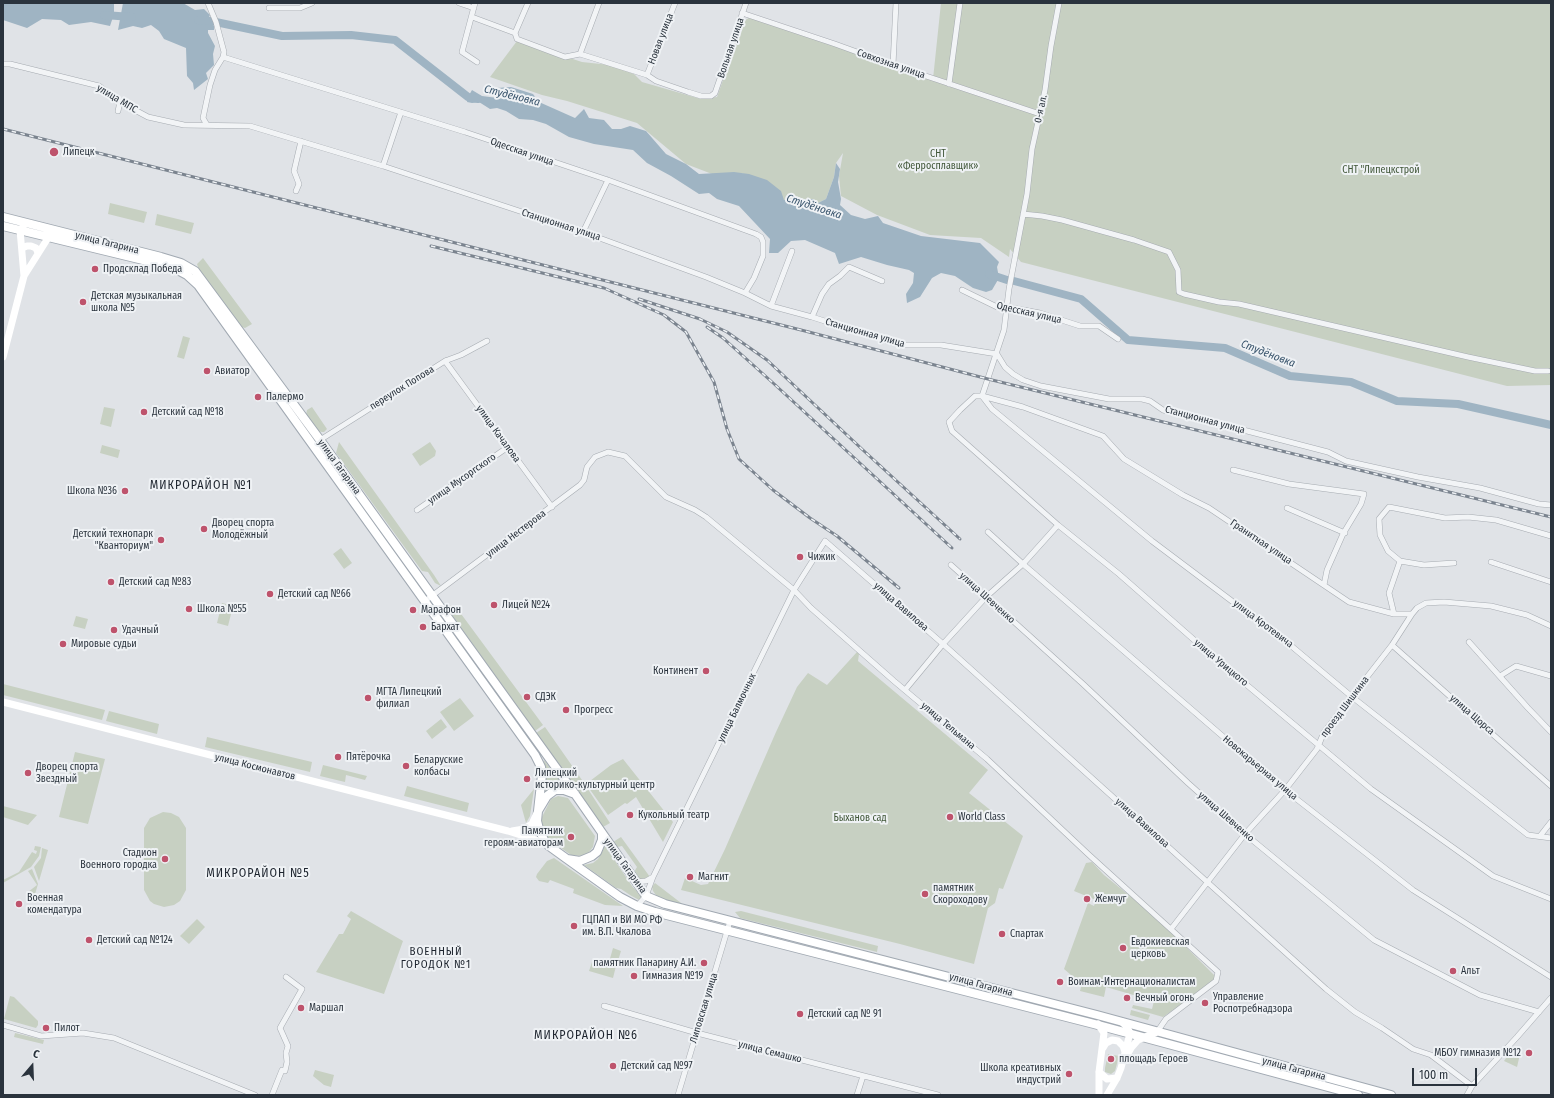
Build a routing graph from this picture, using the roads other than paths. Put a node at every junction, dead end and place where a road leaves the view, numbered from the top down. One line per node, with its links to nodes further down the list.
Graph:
1 (208, 3): 17 (street)
2 (312, 3): 12 (street)
3 (459, 3): 11 (street)
4 (528, 3): 15 (street)
5 (599, 3): 16 (street)
6 (674, 3): 21 (street, Новая улица)
7 (746, 3): 13 (street, Вольная улица)
8 (896, 3): 20 (street)
9 (960, 3): 22 (street)
10 (1059, 3): 26 (street, 0-я ал.)
11 (474, 6): 14 (street)
12 (270, 8)
13 (742, 13): 20 (street, Совхозная улица); 21 (street, Вольная улица)
14 (472, 17): 15 (street); 18 (street)
15 (515, 33): 16 (street)
16 (580, 54): 21 (street)
17 (223, 57): 25 (street, Одесская улица); 27 (street)
18 (477, 62)
19 (3, 64): 23 (street, улица МПС)
20 (893, 65): 22 (street, Совхозная улица)
21 (647, 75)
22 (949, 84): 26 (street, Совхозная улица)
23 (120, 102): 24 (street); 27 (street, улица МПС)
24 (118, 111)
25 (401, 112): 29 (street); 30 (street, Одесская улица)
26 (1040, 114): 32 (street, 0-я ал.)
27 (207, 125): 28 (street, Станционная улица)
28 (301, 141): 29 (street, Станционная улица); 31 (street)
29 (384, 166): 38 (street, Станционная улица)
30 (608, 180): 38 (street); 46 (street, Одесская улица)
31 (296, 191)
32 (1023, 214): 48 (street, 0-я ал.); 56 (street)
33 (3, 217): 34 (main road)
34 (30, 223): 36 (main road, улица Гагарина); 37 (main road)
35 (3, 226): 37 (main road)
36 (41, 226): 39 (main road); 54 (main road, улица Гагарина)
37 (20, 230): 39 (main road, улица Гагарина); 40 (main road)
38 (583, 232): 46 (street, Станционная улица)
39 (48, 238): 42 (main road); 54 (main road, улица Гагарина)
40 (22, 248): 42 (main road); 43 (main road)
41 (792, 251): 47 (street)
42 (38, 253): 43 (main road)
43 (25, 272): 53 (main road)
44 (882, 281): 49 (street)
45 (962, 290): 48 (street, Одесская улица)
46 (745, 293): 47 (street, Станционная улица)
47 (771, 306): 49 (street, Станционная улица)
48 (1007, 307): 50 (street, Одесская улица); 52 (street, 0-я ал.)
49 (812, 317): 52 (street, Станционная улица)
50 (1118, 339)
51 (487, 341): 55 (street, переулок Попова)
52 (997, 354): 57 (street, 0-я ал.); 62 (street, Станционная улица)
53 (3, 357)
54 (254, 357): 58 (main road, улица Гагарина); 81 (main road, улица Гагарина)
55 (445, 361): 58 (street, переулок Попова); 59 (street, улица Качалова)
56 (1548, 371)
57 (982, 396): 66 (street, улица Урицкого); 77 (street, Гранитная улица); 91 (street, улица Кротевича)
58 (320, 440): 79 (main road, улица Гагарина)
59 (508, 447): 63 (street, улица Качалова); 65 (street, улица Мусоргского)
60 (595, 457): 63 (street, улица Нестерова); 78 (street, улица Тельмана)
61 (1233, 470): 68 (street)
62 (1551, 505)
63 (552, 507): 79 (street, улица Нестерова)
64 (1287, 508): 68 (street)
65 (417, 510)
66 (1058, 525): 74 (street); 94 (street, улица Урицкого)
67 (988, 532): 74 (street, Новокарьерная улица)
68 (1345, 533): 77 (street)
69 (1551, 536): 71 (street)
70 (825, 541): 78 (street, улица Балмочных); 86 (street, улица Вавилова)
71 (1400, 561): 73 (street); 82 (street)
72 (1491, 562): 76 (street)
73 (1454, 563)
74 (1023, 564): 80 (street); 96 (street, Новокарьерная улица)
75 (951, 566): 80 (street, улица Шевченко)
76 (1551, 582)
77 (1324, 585): 82 (street, Гранитная улица)
78 (794, 590): 90 (street, улица Тельмана); 107 (street, улица Балмочных)
79 (433, 596): 81 (street, улица Нестерова); 97 (main road, улица Гагарина)
80 (986, 597): 86 (street); 102 (street, улица Шевченко)
81 (425, 601): 98 (main road, улица Гагарина)
82 (1394, 614): 83 (street, Гранитная улица)
83 (1412, 614): 84 (street); 87 (street, проезд Шишкина)
84 (1551, 626)
85 (1469, 642): 88 (street)
86 (943, 644): 90 (street); 109 (street, улица Вавилова)
87 (1392, 645): 91 (street, проезд Шишкина); 95 (street, улица Щорса)
88 (1500, 676): 89 (street); 93 (street)
89 (1551, 676)
90 (905, 690): 114 (street, улица Тельмана)
91 (1351, 696): 94 (street, проезд Шишкина); 103 (street, улица Кротевича)
92 (3, 702): 100 (main road, улица Космонавтов)
93 (1551, 732)
94 (1318, 744): 96 (street, проезд Шишкина); 111 (street, улица Урицкого)
95 (1551, 786)
96 (1285, 790): 102 (street, проезд Шишкина); 119 (street, Новокарьерная улица)
97 (575, 794): 98 (main road); 101 (main road)
98 (538, 812): 100 (main road, улица Космонавтов); 105 (main road)
99 (1551, 822): 103 (street)
100 (508, 831): 105 (main road, улица Космонавтов)
101 (602, 834): 106 (main road); 108 (main road, улица Гагарина)
102 (1245, 834): 109 (street, проезд Шишкина); 122 (street, улица Шевченко)
103 (1540, 836): 104 (street, улица Кротевича)
104 (1551, 838)
105 (549, 846): 106 (main road)
106 (567, 859): 112 (main road, улица Гагарина)
107 (653, 877): 108 (street); 110 (street, улица Балмочных)
108 (635, 882): 110 (main road, улица Гагарина)
109 (1208, 883): 114 (street, проезд Шишкина); 136 (street, улица Вавилова)
110 (646, 896): 112 (street); 113 (main road, улица Гагарина)
111 (1551, 899)
112 (637, 906): 115 (main road, улица Гагарина)
113 (730, 921): 115 (street, Липовская улица); 116 (main road, улица Гагарина)
114 (1171, 928): 126 (street, улица Тельмана)
115 (728, 930): 117 (main road, улица Гагарина); 127 (street, Липовская улица)
116 (848, 951): 117 (main road); 123 (main road, улица Гагарина)
117 (845, 960): 124 (main road, улица Гагарина)
118 (286, 977): 138 (street)
119 (1551, 978)
120 (1551, 998): 122 (street)
121 (604, 1006): 127 (street, улица Семашко)
122 (1539, 1012): 136 (street)
123 (1122, 1022): 126 (main road, улица Гагарина); 128 (main road)
124 (1098, 1024): 128 (main road, улица Гагарина); 130 (main road)
125 (3, 1025): 137 (street)
126 (1157, 1032): 129 (main road); 145 (main road, улица Гагарина)
127 (697, 1033): 134 (street, улица Семашко); 139 (street, Липовская улица)
128 (1130, 1033): 129 (main road, улица Гагарина); 131 (main road)
129 (1144, 1037): 132 (main road); 144 (main road, улица Гагарина)
130 (1103, 1048): 131 (main road); 133 (main road)
131 (1125, 1052): 132 (main road)
132 (1121, 1068): 135 (main road)
133 (1099, 1072): 135 (main road); 142 (main road)
134 (863, 1076): 140 (street); 141 (street, улица Семашко)
135 (1117, 1078): 143 (main road)
136 (1472, 1086): 146 (street)
137 (255, 1095)
138 (272, 1095)
139 (678, 1095)
140 (857, 1095)
141 (938, 1095)
142 (1099, 1095)
143 (1106, 1095)
144 (1358, 1095)
145 (1391, 1095)
146 (1467, 1095)

